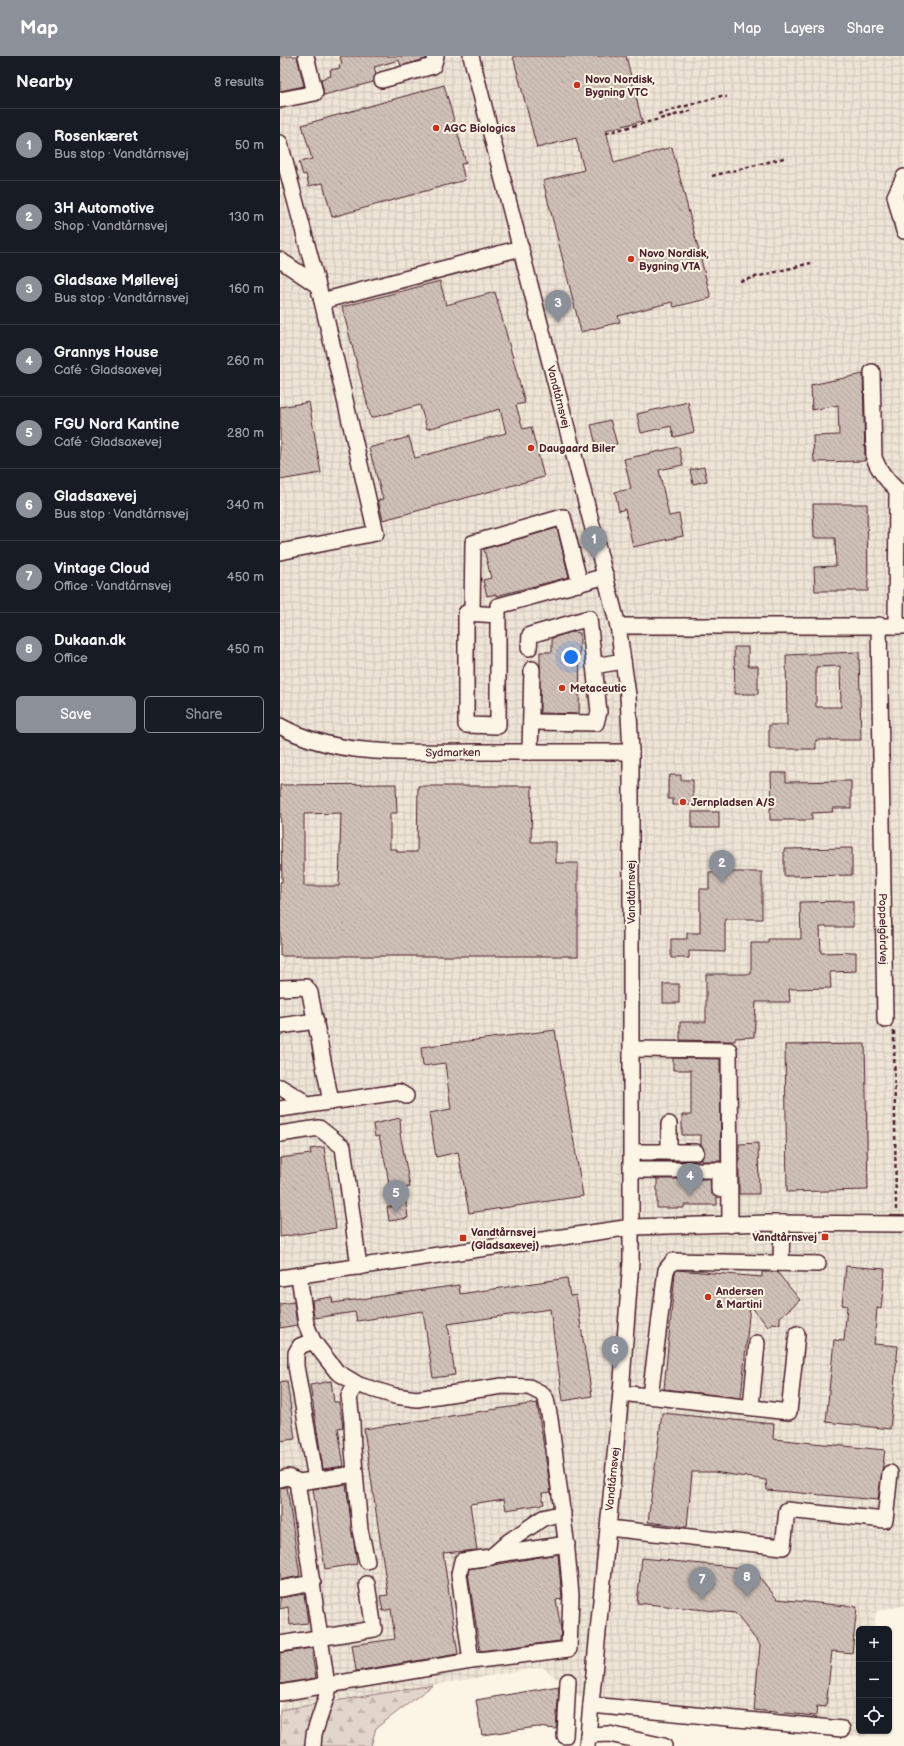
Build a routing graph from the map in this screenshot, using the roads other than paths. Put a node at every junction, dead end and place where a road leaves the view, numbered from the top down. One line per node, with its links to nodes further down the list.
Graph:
1 (306, 56): 5 (street)
2 (436, 56): 4 (street)
3 (471, 56): 9 (street, Vandtårnsvej)
4 (382, 80)
5 (280, 100)
6 (280, 143): 11 (street)
7 (904, 177): 8 (street)
8 (904, 231)
9 (521, 248): 12 (street); 15 (street, Vandtårnsvej)
10 (280, 260): 11 (street)
11 (317, 285): 12 (street)
12 (322, 301): 14 (street)
13 (872, 372): 21 (street)
14 (280, 552)
15 (606, 576): 16 (street); 19 (street, Vandtårnsvej)
16 (580, 584): 17 (street); 18 (street)
17 (472, 614): 18 (street); 18 (street)
18 (498, 615)
19 (618, 626): 20 (street); 23 (street, Vandtårnsvej)
20 (879, 626): 21 (street); 31 (street, Poppelgårdvej)
21 (900, 626)
22 (529, 648): 24 (street)
23 (623, 661): 24 (street); 29 (street, Vandtårnsvej)
24 (594, 666): 26 (street)
25 (532, 669): 26 (street)
26 (531, 722): 28 (street)
27 (280, 726): 28 (street, Sydmarken)
28 (530, 752): 29 (street, Sydmarken)
29 (631, 752): 34 (street, Vandtårnsvej)
30 (280, 988): 32 (street)
31 (885, 1020)
32 (316, 1021): 33 (street); 37 (street)
33 (280, 1026)
34 (632, 1049): 42 (street, Vandtårnsvej); 48 (street)
35 (280, 1087): 38 (street)
36 (406, 1096): 37 (street)
37 (331, 1102): 38 (street)
38 (304, 1106): 39 (street)
39 (280, 1109)
40 (669, 1124): 43 (street)
41 (280, 1134): 52 (street)
42 (632, 1152): 43 (street); 45 (street, Vandtårnsvej)
43 (669, 1152): 44 (street)
44 (696, 1152)
45 (632, 1170): 48 (street); 49 (street, Vandtårnsvej)
46 (782, 1224): 47 (street); 48 (street); 50 (street)
47 (900, 1224)
48 (724, 1225): 49 (street)
49 (632, 1227): 52 (street); 59 (street, Vandtårnsvej)
50 (781, 1263): 51 (street); 60 (street)
51 (818, 1264)
52 (359, 1266): 53 (street)
53 (299, 1276): 54 (street); 56 (street)
54 (280, 1278)
55 (797, 1334): 61 (street)
56 (313, 1341): 58 (street); 65 (street)
57 (757, 1343): 61 (street)
58 (356, 1384): 63 (street); 67 (street)
59 (621, 1393): 60 (street); 68 (street, Vandtårnsvej)
60 (650, 1396): 61 (street)
61 (751, 1408)
62 (890, 1473): 68 (street)
63 (355, 1474): 65 (street); 71 (street)
64 (280, 1479): 66 (street)
65 (316, 1480): 66 (street)
66 (297, 1481): 72 (street)
67 (563, 1513): 69 (street); 70 (street)
68 (608, 1528): 81 (street, Vandtårnsvej)
69 (567, 1544): 70 (street); 77 (street)
70 (493, 1555): 77 (street)
71 (367, 1561)
72 (313, 1583): 74 (street); 75 (street)
73 (367, 1584): 75 (street)
74 (280, 1589)
75 (320, 1637): 76 (street); 79 (street)
76 (280, 1644)
77 (471, 1661): 79 (street)
78 (568, 1681): 83 (street)
79 (327, 1687): 80 (street); 85 (street)
80 (280, 1693)
81 (591, 1705): 82 (street); 84 (street, Vandtårnsvej)
82 (842, 1729)
83 (565, 1736)
84 (587, 1740): 86 (street)
85 (313, 1746)
86 (664, 1746)

